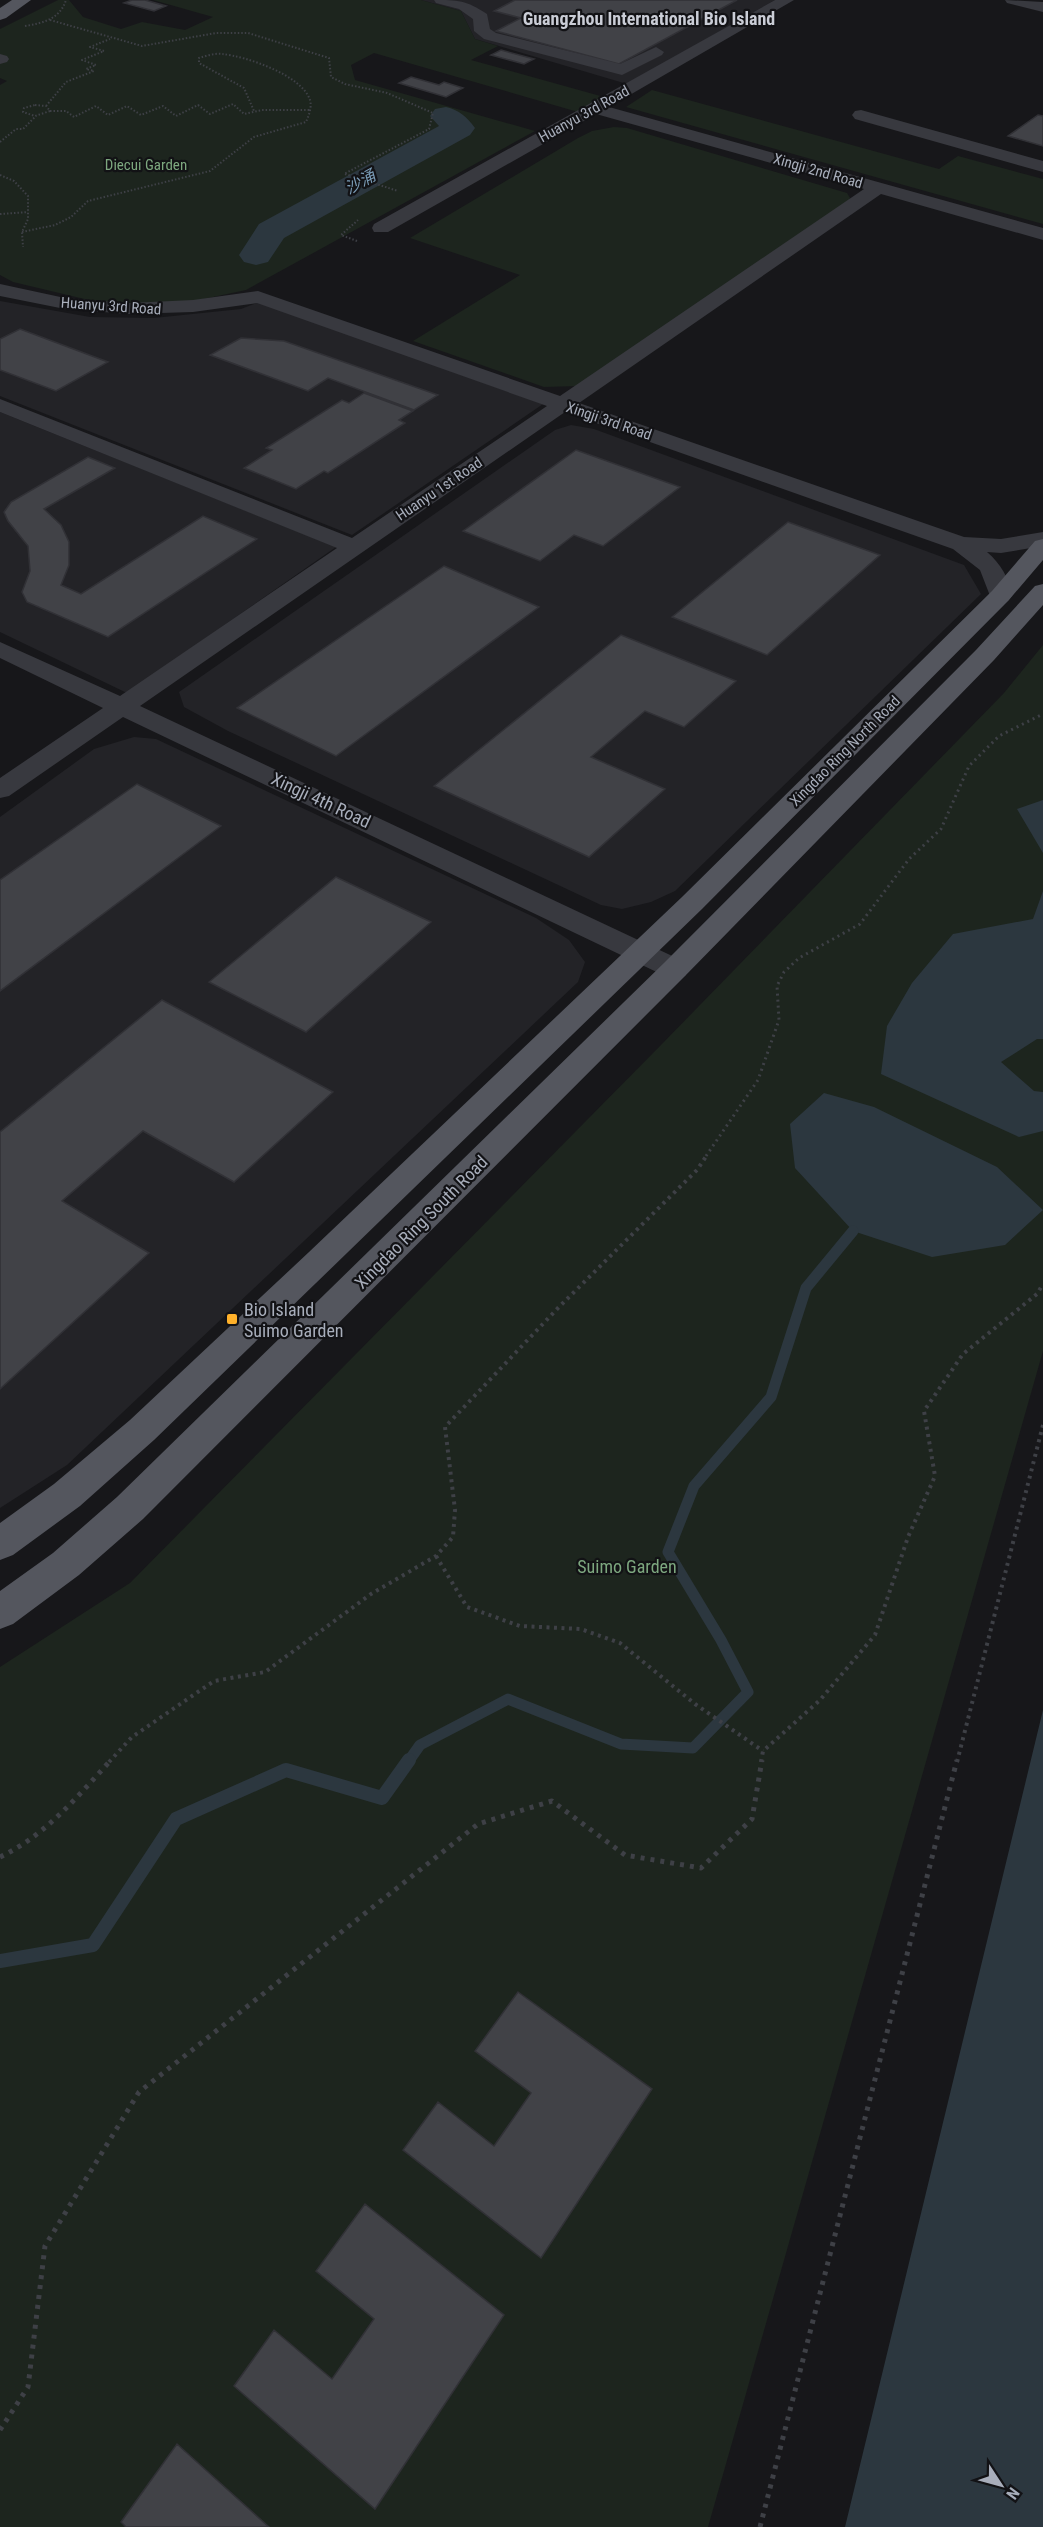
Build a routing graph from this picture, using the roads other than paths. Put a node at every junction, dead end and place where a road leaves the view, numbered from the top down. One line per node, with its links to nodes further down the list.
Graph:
1 (22, 0): 7 (main road)
2 (442, 0): 5 (street)
3 (786, 0): 9 (street, Huanyu 3rd Road)
4 (1013, 0): 6 (street)
5 (471, 3): 10 (street)
6 (1043, 7)
7 (0, 15)
8 (715, 20): 9 (street)
9 (739, 27): 11 (street, Huanyu 3rd Road)
10 (674, 43)
11 (594, 108): 14 (street, Xingji 2nd Road); 15 (street, Huanyu 3rd Road)
12 (861, 116): 13 (street)
13 (1043, 167)
14 (878, 188): 16 (street, Xingji 2nd Road); 20 (street, Huanyu 1st Road)
15 (381, 228)
16 (1043, 234)
17 (0, 290): 18 (street, Huanyu 3rd Road)
18 (258, 297): 20 (street, Xingji 3rd Road)
19 (0, 405): 24 (street)
20 (562, 405): 22 (street, Xingji 3rd Road); 24 (street, Huanyu 1st Road)
21 (1043, 539): 22 (street, Xingji 3rd Road)
22 (961, 544): 26 (street, Xingji 3rd Road)
23 (1043, 546): 26 (main road, Xingdao Ring North Road)
24 (354, 547): 28 (street, Huanyu 1st Road)
25 (1043, 591): 31 (main road, Xingdao Ring North Road)
26 (1000, 597): 30 (main road, Xingdao Ring North Road)
27 (0, 649): 28 (street, Xingji 4th Road)
28 (122, 706): 29 (street, Huanyu 1st Road); 30 (street, Xingji 4th Road)
29 (0, 790)
30 (641, 952): 31 (street, Xingji 4th Road); 32 (main road)
31 (675, 969): 33 (main road, Xingdao Ring South Road)
32 (0, 1545)
33 (0, 1612)

